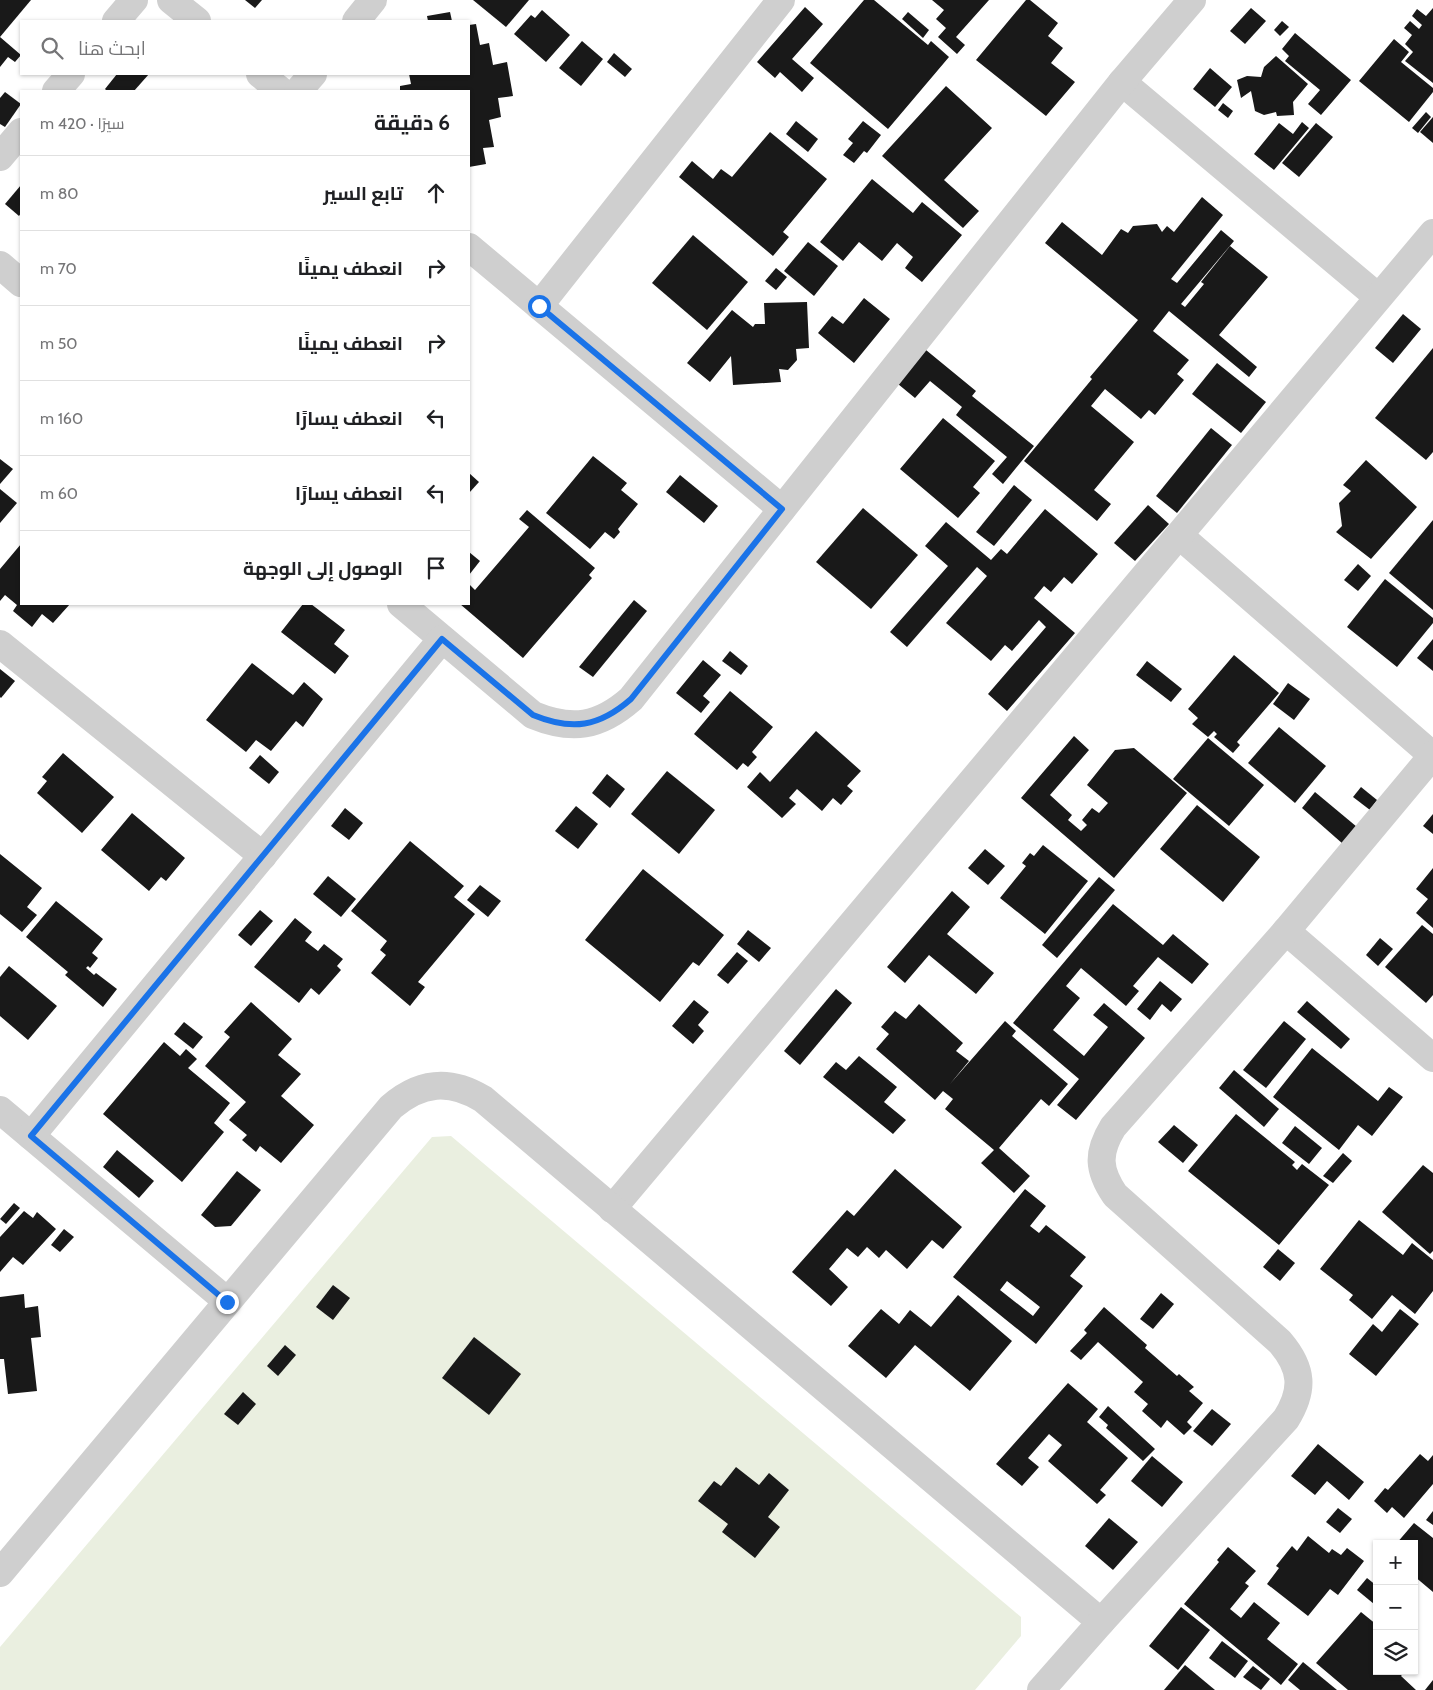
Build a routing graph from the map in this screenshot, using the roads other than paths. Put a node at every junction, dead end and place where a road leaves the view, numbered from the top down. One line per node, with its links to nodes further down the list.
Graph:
1 (134, 0): 6 (street)
2 (171, 0): 7 (street)
3 (374, 0): 8 (street)
4 (781, 0): 23 (street)
5 (1192, 0): 12 (street)
6 (117, 20)
7 (196, 20)
8 (357, 20)
9 (70, 75): 13 (street)
10 (261, 75): 14 (street)
11 (312, 75): 15 (street)
12 (1122, 82): 22 (street); 24 (street)
13 (57, 90)
14 (280, 90)
15 (299, 90)
16 (20, 133): 17 (street)
17 (0, 157)
18 (1433, 233): 22 (street)
19 (470, 248): 23 (street)
20 (0, 265): 21 (street)
21 (20, 282)
22 (1378, 298): 25 (street)
23 (539, 306): 24 (street)
24 (782, 509): 27 (street)
25 (1180, 536): 29 (street); 35 (street)
26 (402, 605): 27 (street)
27 (442, 639): 30 (street)
28 (0, 644): 30 (street)
29 (1433, 755): 31 (street)
30 (262, 856): 34 (street)
31 (1286, 931): 32 (street); 38 (street)
32 (1433, 1058)
33 (0, 1110): 34 (street)
34 (31, 1136): 36 (street)
35 (612, 1209): 36 (street); 38 (street)
36 (227, 1302): 37 (street)
37 (0, 1573)
38 (1101, 1622): 39 (street)
39 (1042, 1690)

